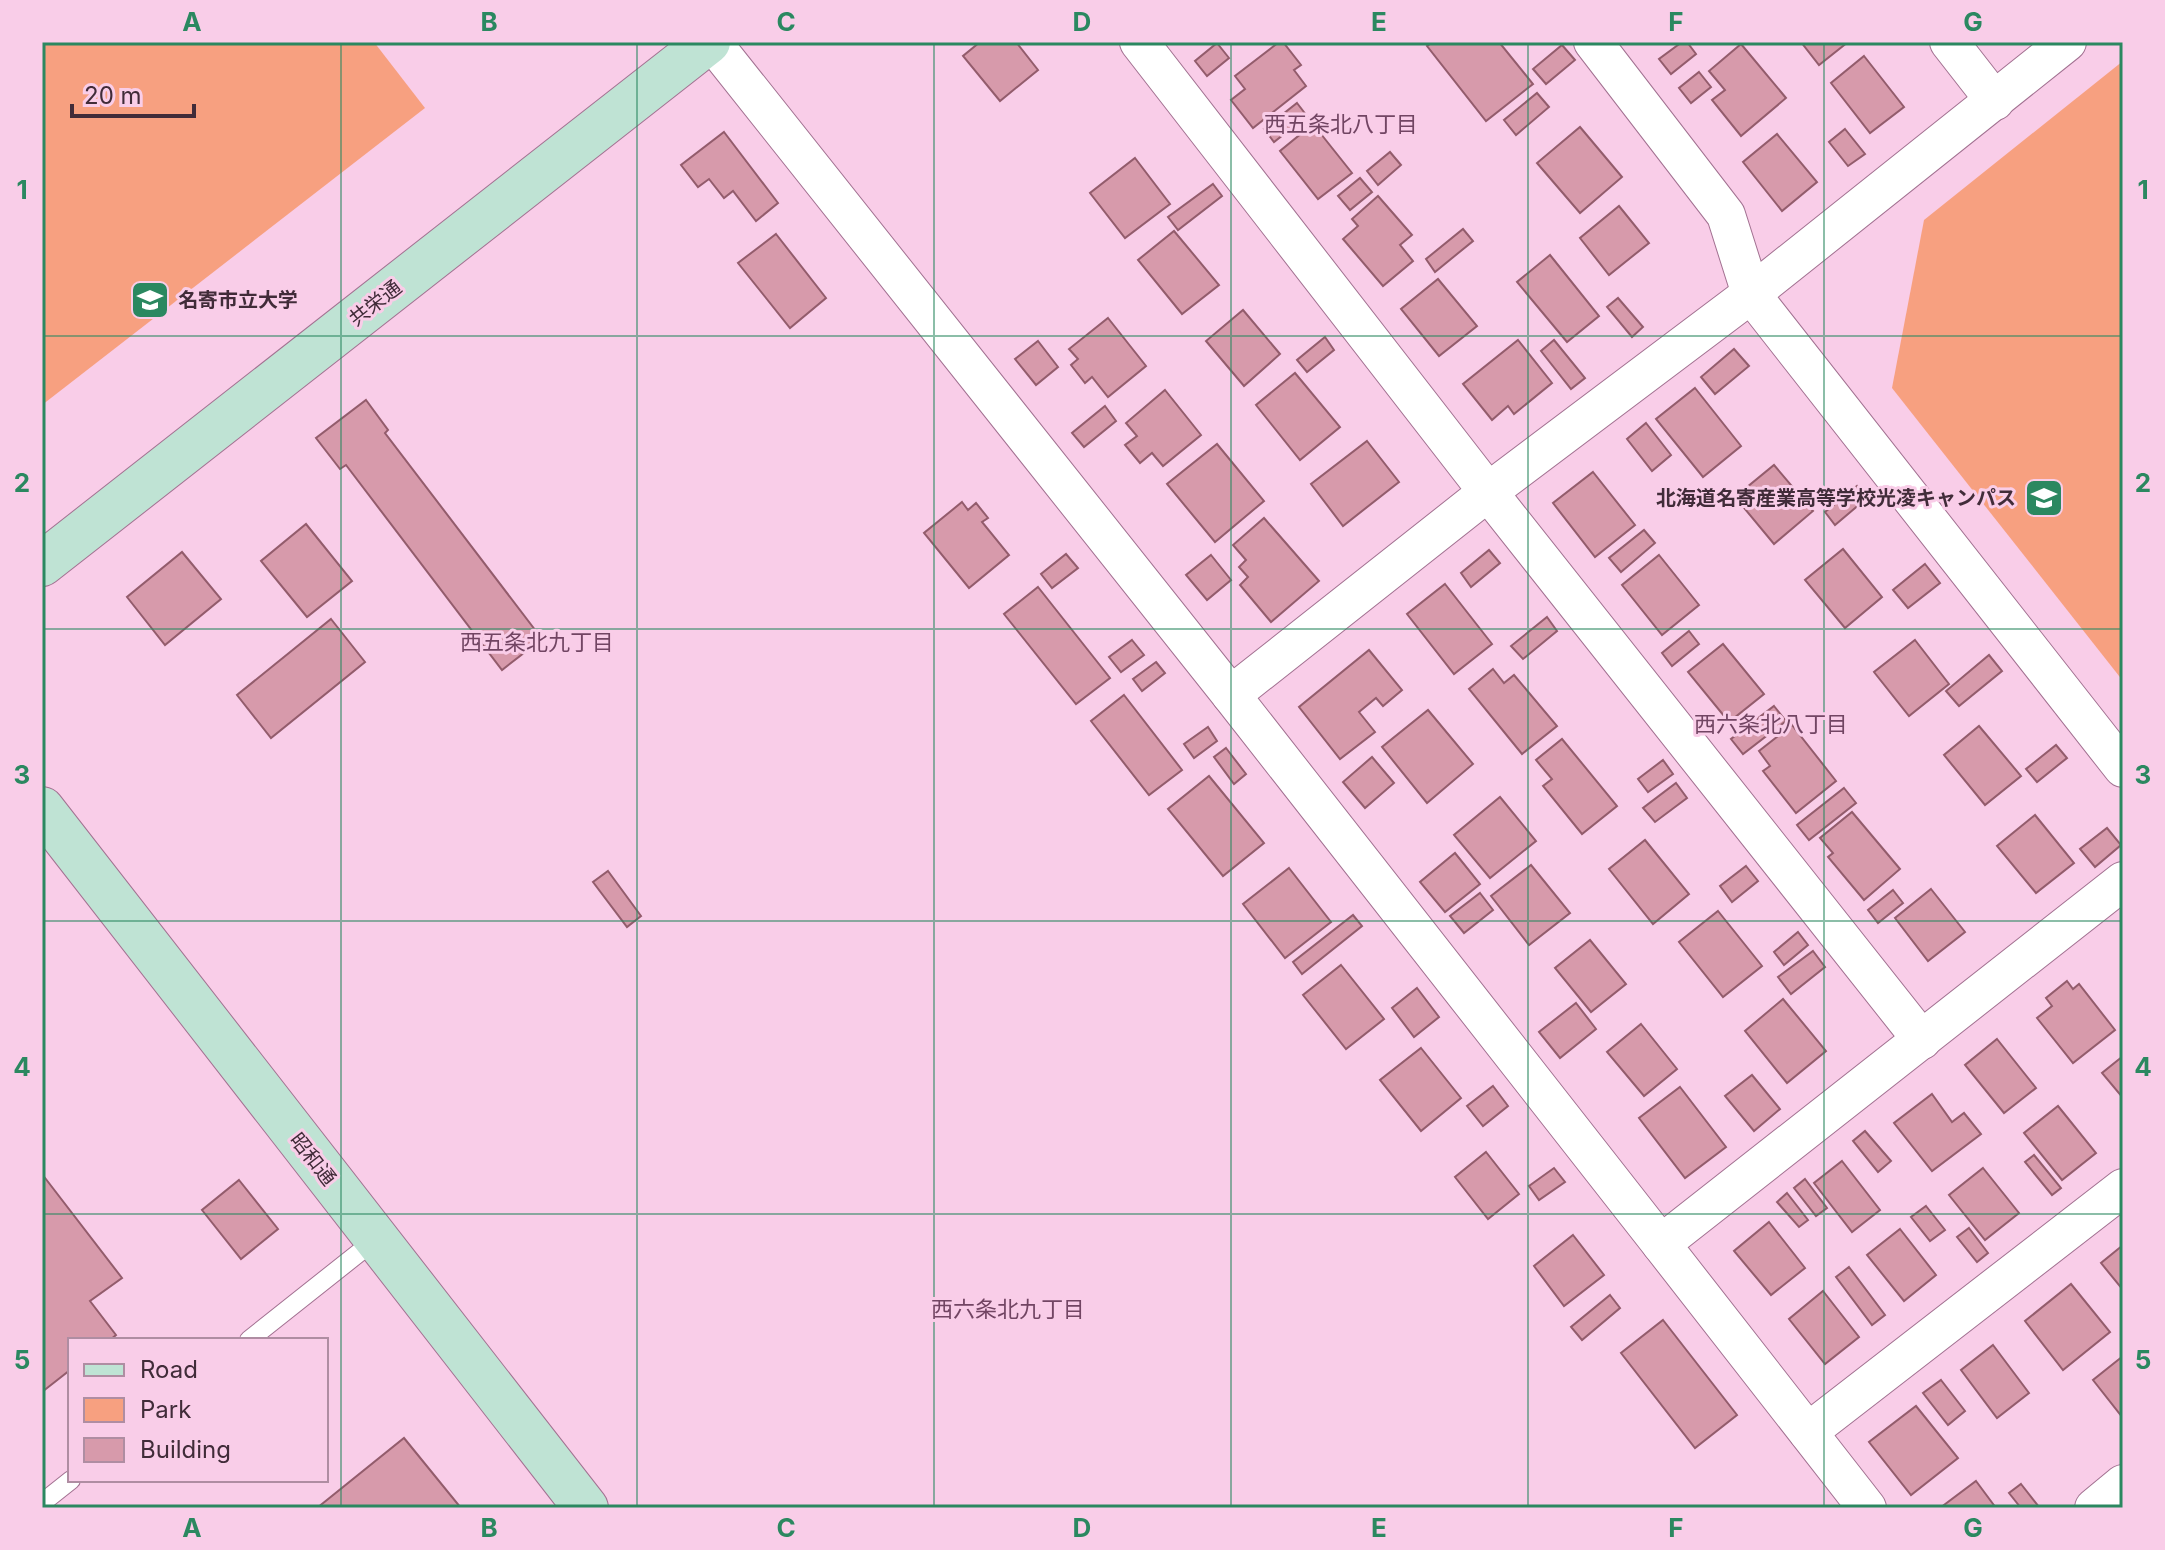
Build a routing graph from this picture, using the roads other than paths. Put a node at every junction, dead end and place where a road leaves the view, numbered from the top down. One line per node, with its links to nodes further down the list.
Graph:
1 (710, 42): 9 (street, 共栄通); 10 (street)
2 (1139, 42): 8 (street)
3 (1593, 42): 7 (street)
4 (1949, 42): 6 (street)
5 (2067, 42): 6 (street)
6 (1995, 101): 7 (street)
7 (1751, 294): 8 (street); 11 (street)
8 (1488, 492): 10 (street); 14 (street)
9 (42, 564)
10 (1231, 695): 17 (street)
11 (2123, 768)
12 (42, 809): 16 (street, 昭和通)
13 (2123, 881): 14 (street)
14 (1922, 1040): 17 (street)
15 (2123, 1188): 19 (street)
16 (375, 1240): 18 (lane); 23 (street, 昭和通)
17 (1661, 1244): 19 (street)
18 (252, 1338)
19 (1808, 1432): 24 (street)
20 (68, 1482): 22 (lane)
21 (2123, 1484): 25 (street)
22 (42, 1503)
23 (586, 1508)
24 (1867, 1508)
25 (2094, 1508)

